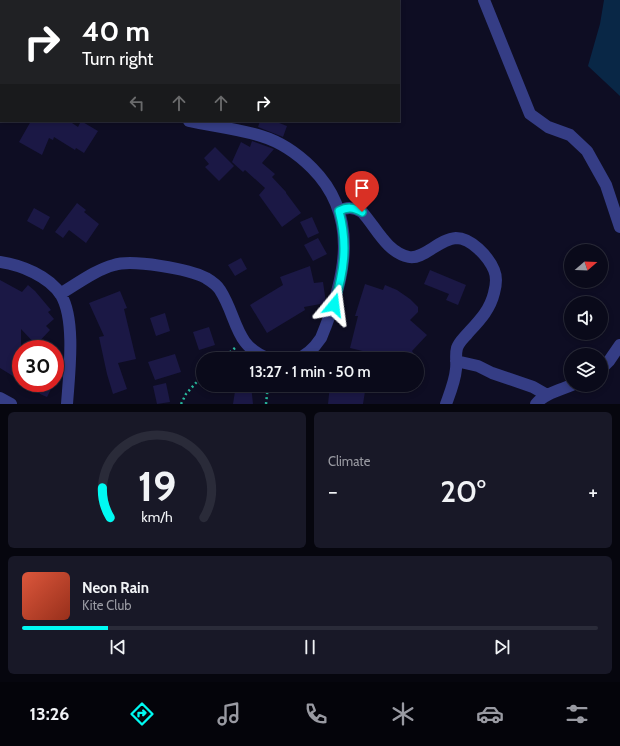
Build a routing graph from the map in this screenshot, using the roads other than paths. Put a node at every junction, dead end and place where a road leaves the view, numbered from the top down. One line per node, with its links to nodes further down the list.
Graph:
1 (484, 0): 4 (street)
2 (194, 122): 3 (street)
3 (339, 211): 9 (street); 10 (street)
4 (620, 227)
5 (0, 262): 6 (street)
6 (60, 294): 8 (street); 16 (street)
7 (620, 345): 11 (street)
8 (255, 352)
9 (308, 352)
10 (456, 361): 13 (street); 17 (street)
11 (608, 362)
12 (564, 388): 13 (street)
13 (547, 395): 18 (street)
14 (0, 398): 15 (street)
15 (11, 404)
16 (67, 404)
17 (446, 404)
18 (536, 404)

